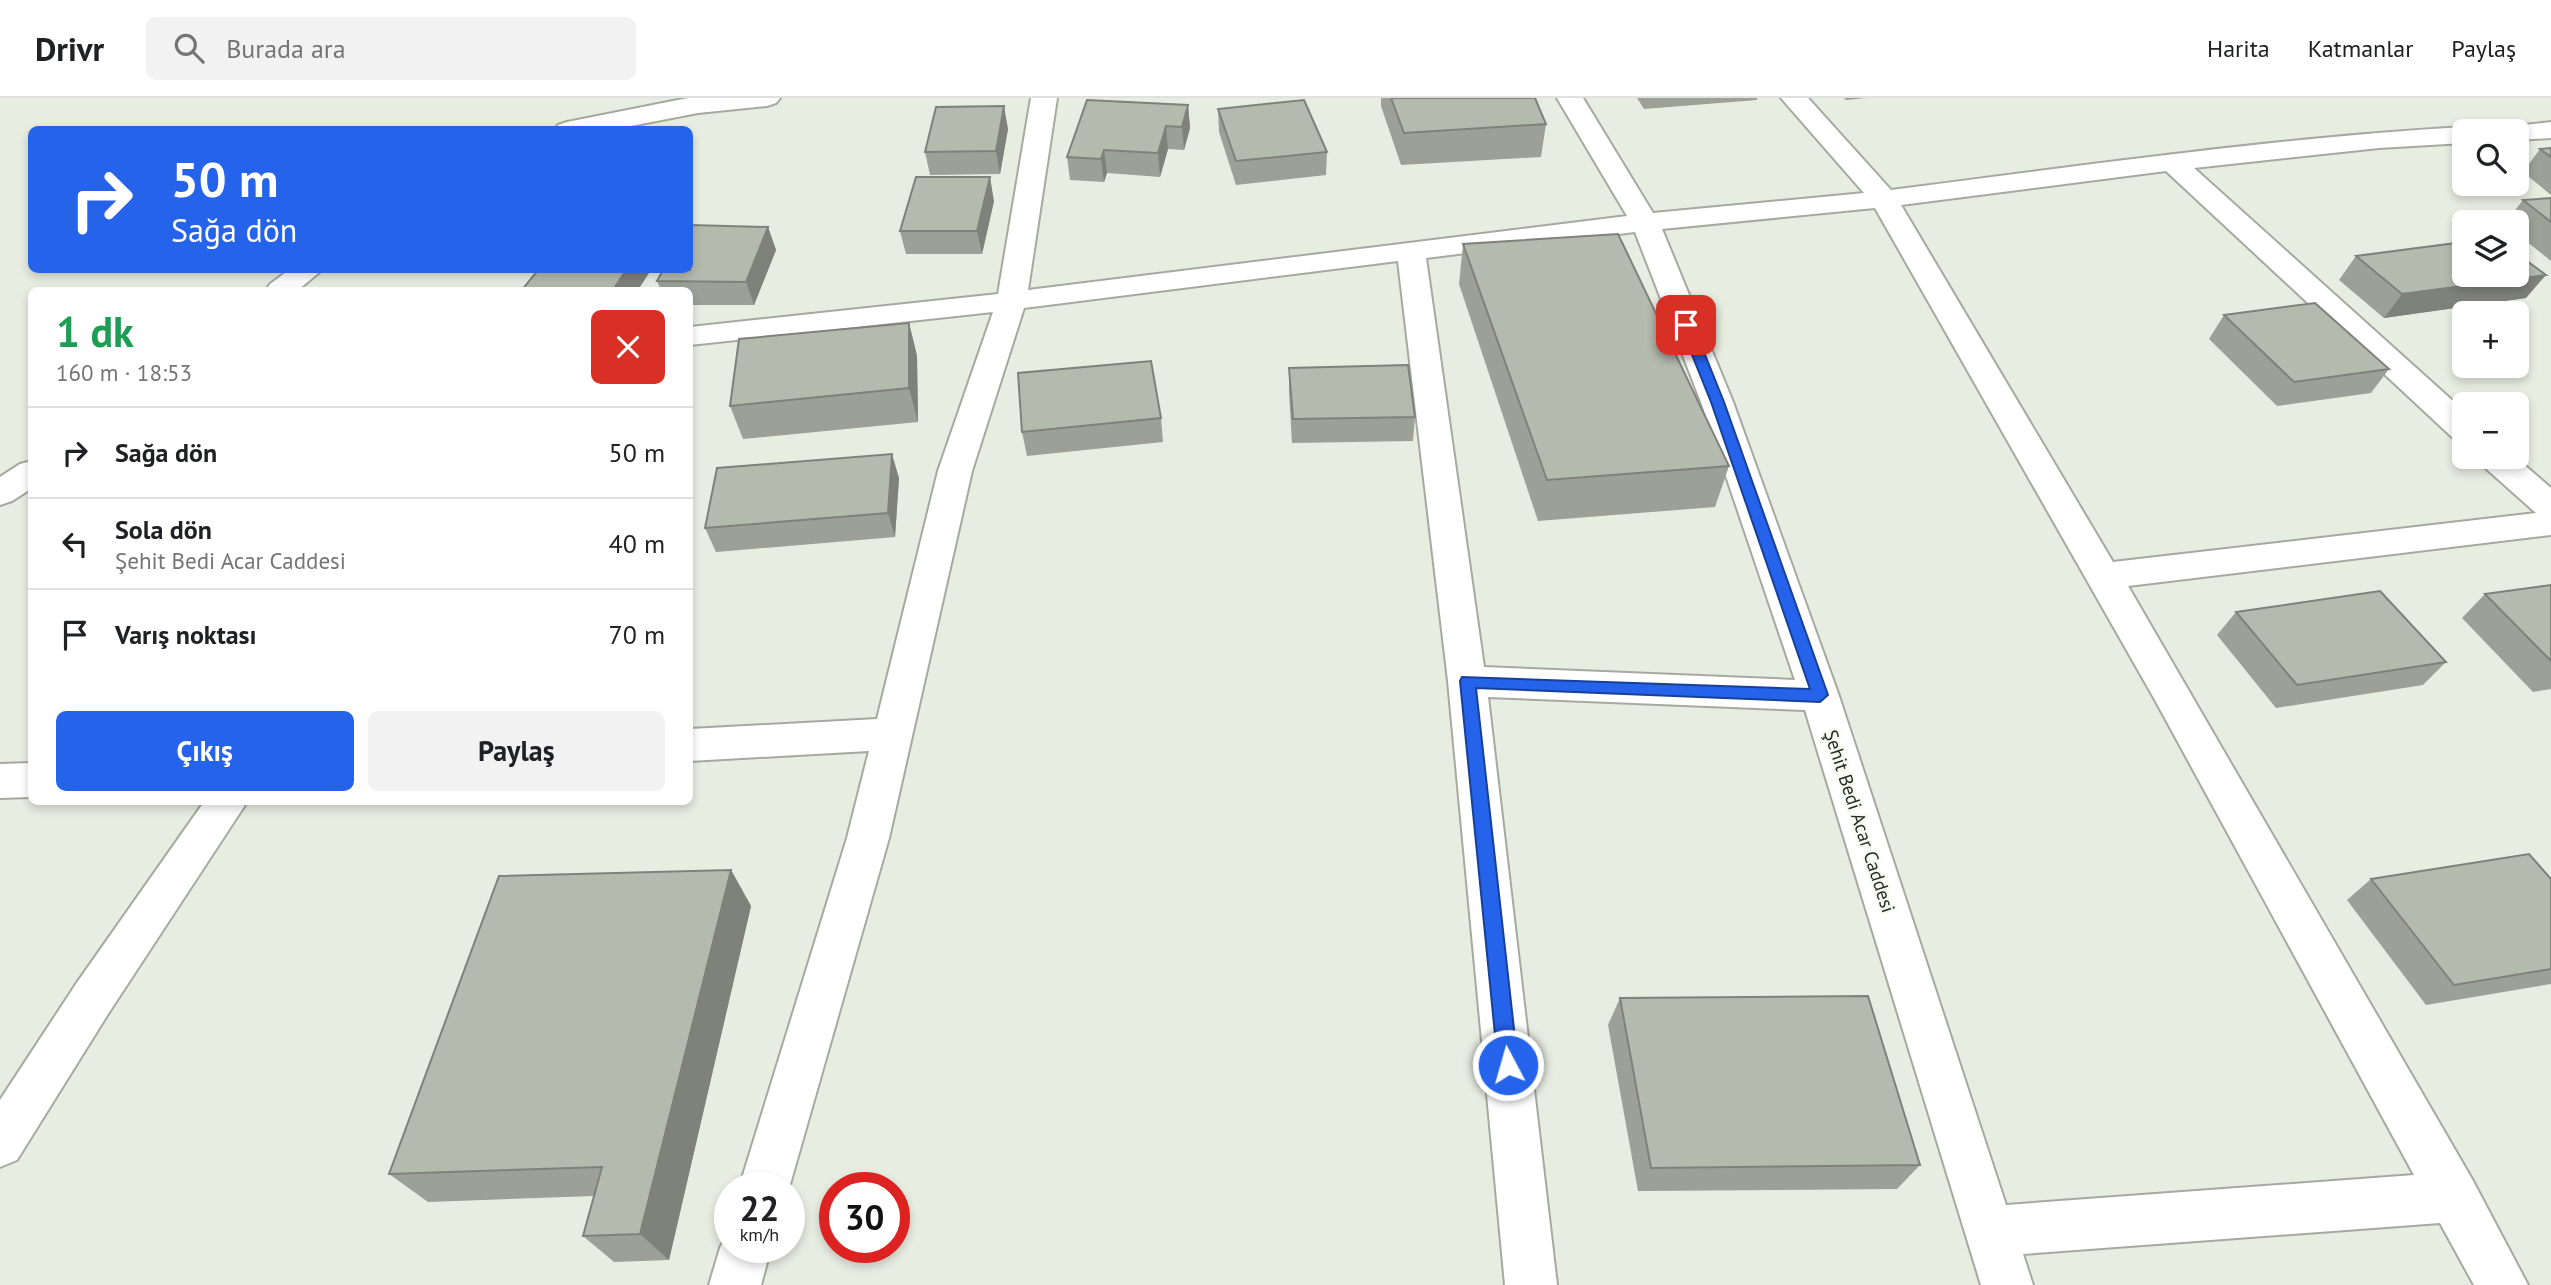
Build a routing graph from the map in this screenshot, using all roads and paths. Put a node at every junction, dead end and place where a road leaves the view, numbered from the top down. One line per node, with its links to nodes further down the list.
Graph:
1 (767, 98): 5 (street)
2 (1044, 98): 16 (street)
3 (1570, 98): 12 (street, Şehit Bedi Acar Caddesi)
4 (1794, 98): 11 (street)
5 (700, 102): 6 (street)
6 (586, 126)
7 (2551, 130): 8 (street)
8 (2529, 131)
9 (2452, 136): 10 (street)
10 (2172, 162): 11 (street); 18 (street)
11 (1884, 199): 12 (street); 24 (street)
12 (1645, 222): 13 (street); 26 (street, Şehit Bedi Acar Caddesi)
13 (1411, 250): 16 (street); 25 (street)
14 (303, 273): 15 (street)
15 (284, 287)
16 (1012, 300): 17 (street); 27 (street)
17 (693, 336)
18 (2452, 418)
19 (2508, 469): 22 (street)
20 (28, 475): 21 (street)
21 (0, 493)
22 (2551, 507)
23 (2551, 523): 24 (street)
24 (2102, 576): 34 (street)
25 (1468, 681): 26 (street); 38 (street)
26 (1820, 695): 35 (street, Şehit Bedi Acar Caddesi)
27 (894, 734): 28 (street); 33 (street)
28 (693, 745)
29 (28, 780): 30 (street)
30 (0, 781)
31 (226, 805): 32 (street)
32 (0, 1143)
33 (769, 1172)
34 (2454, 1197): 35 (street); 40 (street)
35 (1991, 1231): 39 (street, Şehit Bedi Acar Caddesi)
36 (742, 1263): 37 (street)
37 (735, 1285)
38 (1531, 1285)
39 (2007, 1285)
40 (2502, 1285)

